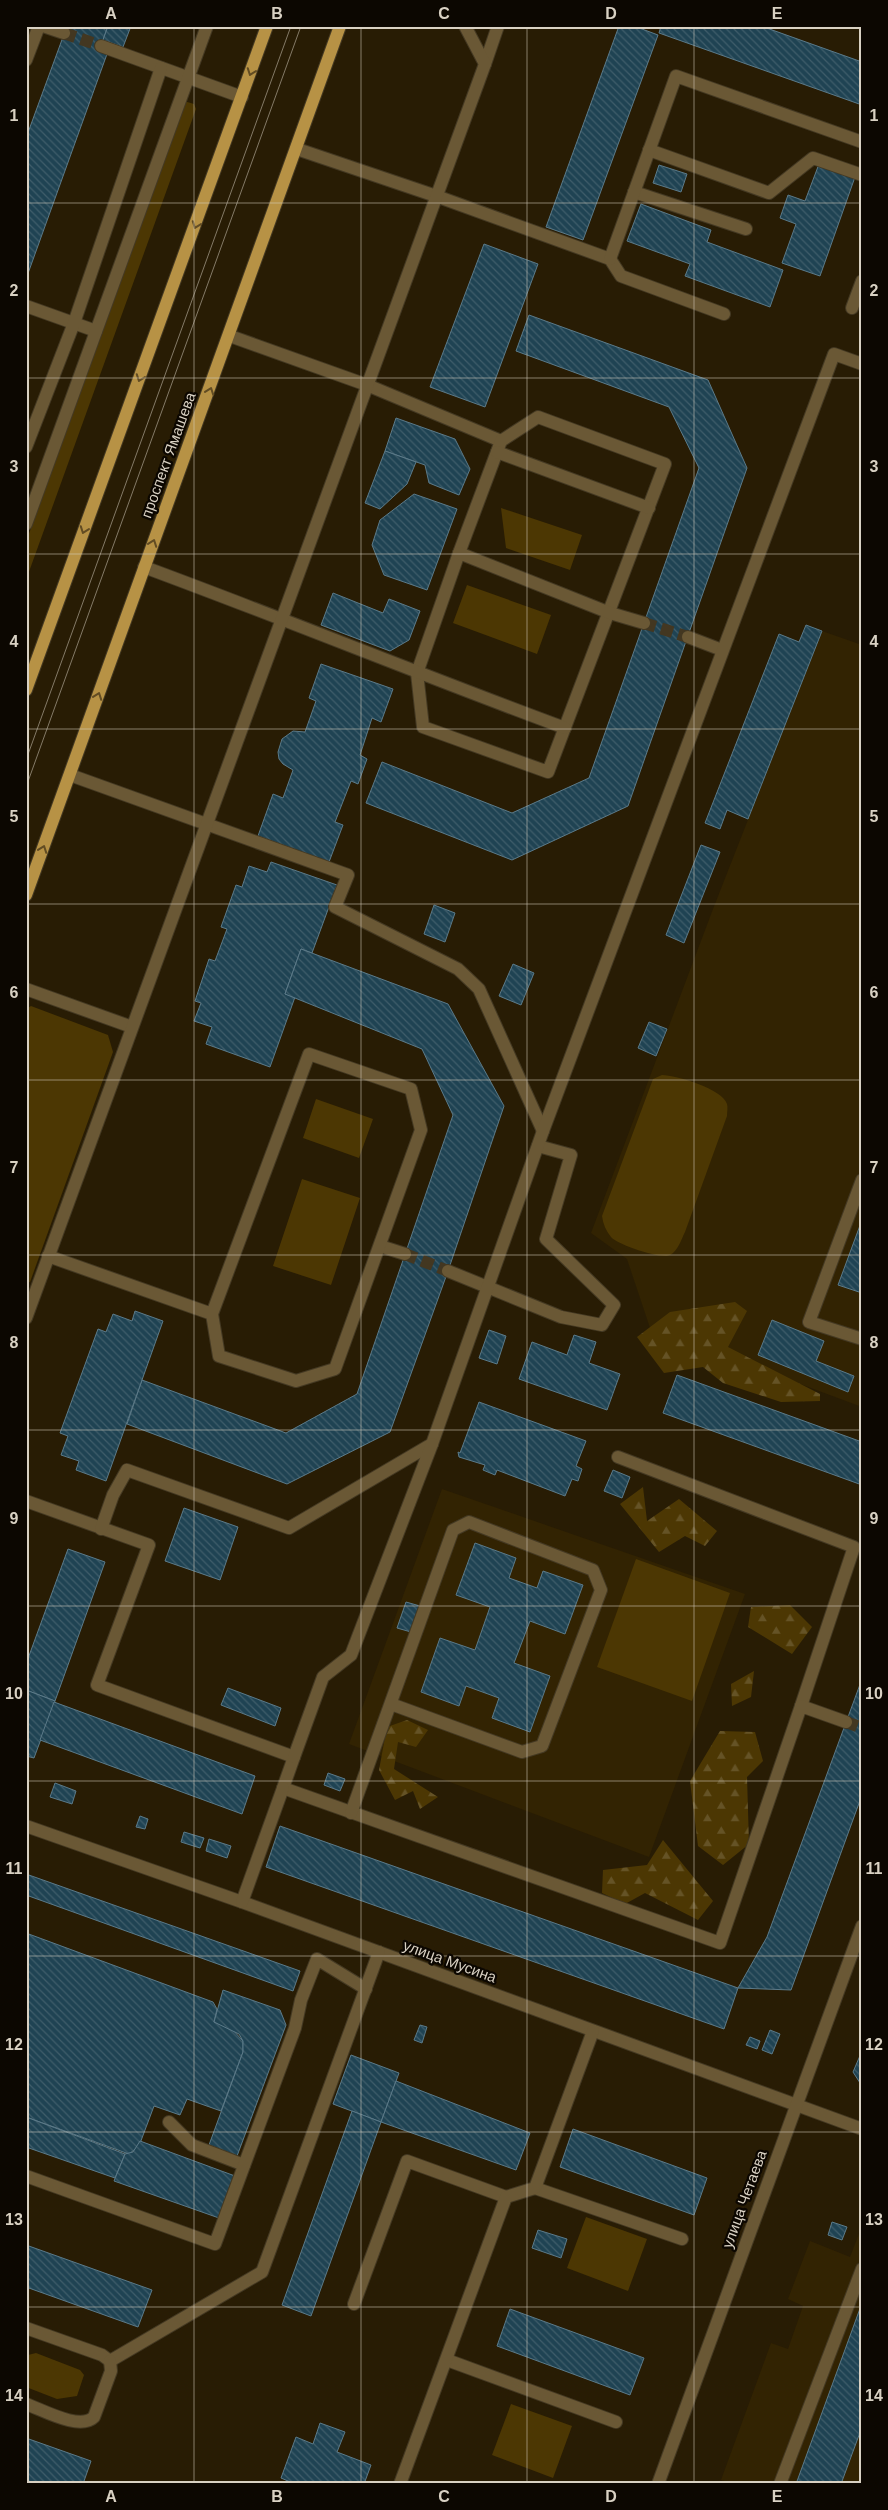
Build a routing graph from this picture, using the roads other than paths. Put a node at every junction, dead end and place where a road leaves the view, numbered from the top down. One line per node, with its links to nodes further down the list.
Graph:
1 (41, 26): 7 (street); 9 (street)
2 (207, 26): 12 (street)
3 (267, 26): 13 (main road, one-way to 13)
4 (340, 26): 15 (main road, проспект Ямашева)
5 (465, 26): 10 (street)
6 (498, 26): 10 (street)
7 (64, 33)
8 (101, 46): 11 (street)
9 (26, 60)
10 (484, 64): 19 (street)
11 (161, 68): 12 (street); 26 (street)
12 (188, 78): 13 (street); 27 (street)
13 (242, 97): 43 (main road, one-way to 43)
14 (862, 142): 16 (street)
15 (297, 149): 19 (street); 28 (main road, проспект Ямашева)
16 (649, 150): 17 (street); 18 (street)
17 (862, 175)
18 (634, 192): 20 (street); 21 (street)
19 (436, 196): 21 (street); 30 (street)
20 (746, 229)
21 (610, 259): 25 (street)
22 (862, 281): 24 (street)
23 (26, 306): 26 (street)
24 (852, 308)
25 (724, 314)
26 (74, 323): 27 (street); 32 (street)
27 (96, 332): 34 (street)
28 (230, 336): 30 (street); 36 (main road, проспект Ямашева, one-way to 28)
29 (862, 364): 41 (street)
30 (367, 385): 31 (street); 38 (street)
31 (499, 446): 33 (street); 33 (street); 35 (street)
32 (26, 447)
33 (649, 508): 37 (street)
34 (26, 524)
35 (459, 553): 37 (street); 42 (street)
36 (144, 567): 38 (street); 45 (main road, проспект Ямашева, one-way to 36)
37 (610, 614): 39 (street); 44 (street)
38 (282, 618): 42 (street); 46 (street)
39 (644, 623)
40 (688, 637): 41 (street)
41 (722, 650): 50 (street)
42 (417, 673): 44 (street); 44 (street)
43 (26, 690)
44 (565, 728)
45 (70, 776): 46 (street); 47 (main road, проспект Ямашева, one-way to 45)
46 (206, 823): 49 (street); 50 (street)
47 (26, 894)
48 (26, 989): 49 (street)
49 (132, 1027): 55 (street)
50 (543, 1131): 51 (street)
51 (538, 1146): 57 (street); 57 (street)
52 (862, 1180): 60 (street)
53 (380, 1246): 54 (street); 59 (street); 59 (street)
54 (405, 1254)
55 (48, 1256): 58 (street); 59 (street)
56 (448, 1271): 57 (street)
57 (489, 1286): 61 (street)
58 (28, 1310)
59 (212, 1314)
60 (862, 1340)
61 (432, 1444): 64 (street); 68 (street)
62 (618, 1457): 66 (street)
63 (26, 1501): 64 (street)
64 (101, 1529): 68 (street)
65 (391, 1704): 65 (street); 70 (street)
66 (801, 1706): 67 (street); 70 (street)
67 (846, 1722)
68 (294, 1756): 69 (street)
69 (283, 1788): 70 (street); 72 (street)
70 (351, 1813)
71 (26, 1826): 72 (street, улица Мусина)
72 (242, 1902): 74 (street, улица Мусина)
73 (862, 1926): 77 (street, улица Четаева)
74 (379, 1952): 75 (street); 76 (street, улица Мусина)
75 (366, 1989): 80 (street); 89 (street)
76 (593, 2030): 77 (street, улица Мусина); 82 (street)
77 (796, 2105): 79 (street, улица Мусина); 93 (street, улица Четаева)
78 (169, 2122): 80 (street)
79 (862, 2129)
80 (244, 2165): 81 (street)
81 (26, 2176)
82 (535, 2188): 83 (street); 84 (street)
83 (506, 2197): 86 (street); 88 (street)
84 (682, 2239)
85 (862, 2269): 94 (street)
86 (354, 2304)
87 (26, 2328): 89 (street)
88 (447, 2360): 91 (street); 92 (street)
89 (110, 2361): 90 (street)
90 (26, 2404)
91 (616, 2422)
92 (400, 2484)
93 (658, 2484)
94 (780, 2484)

